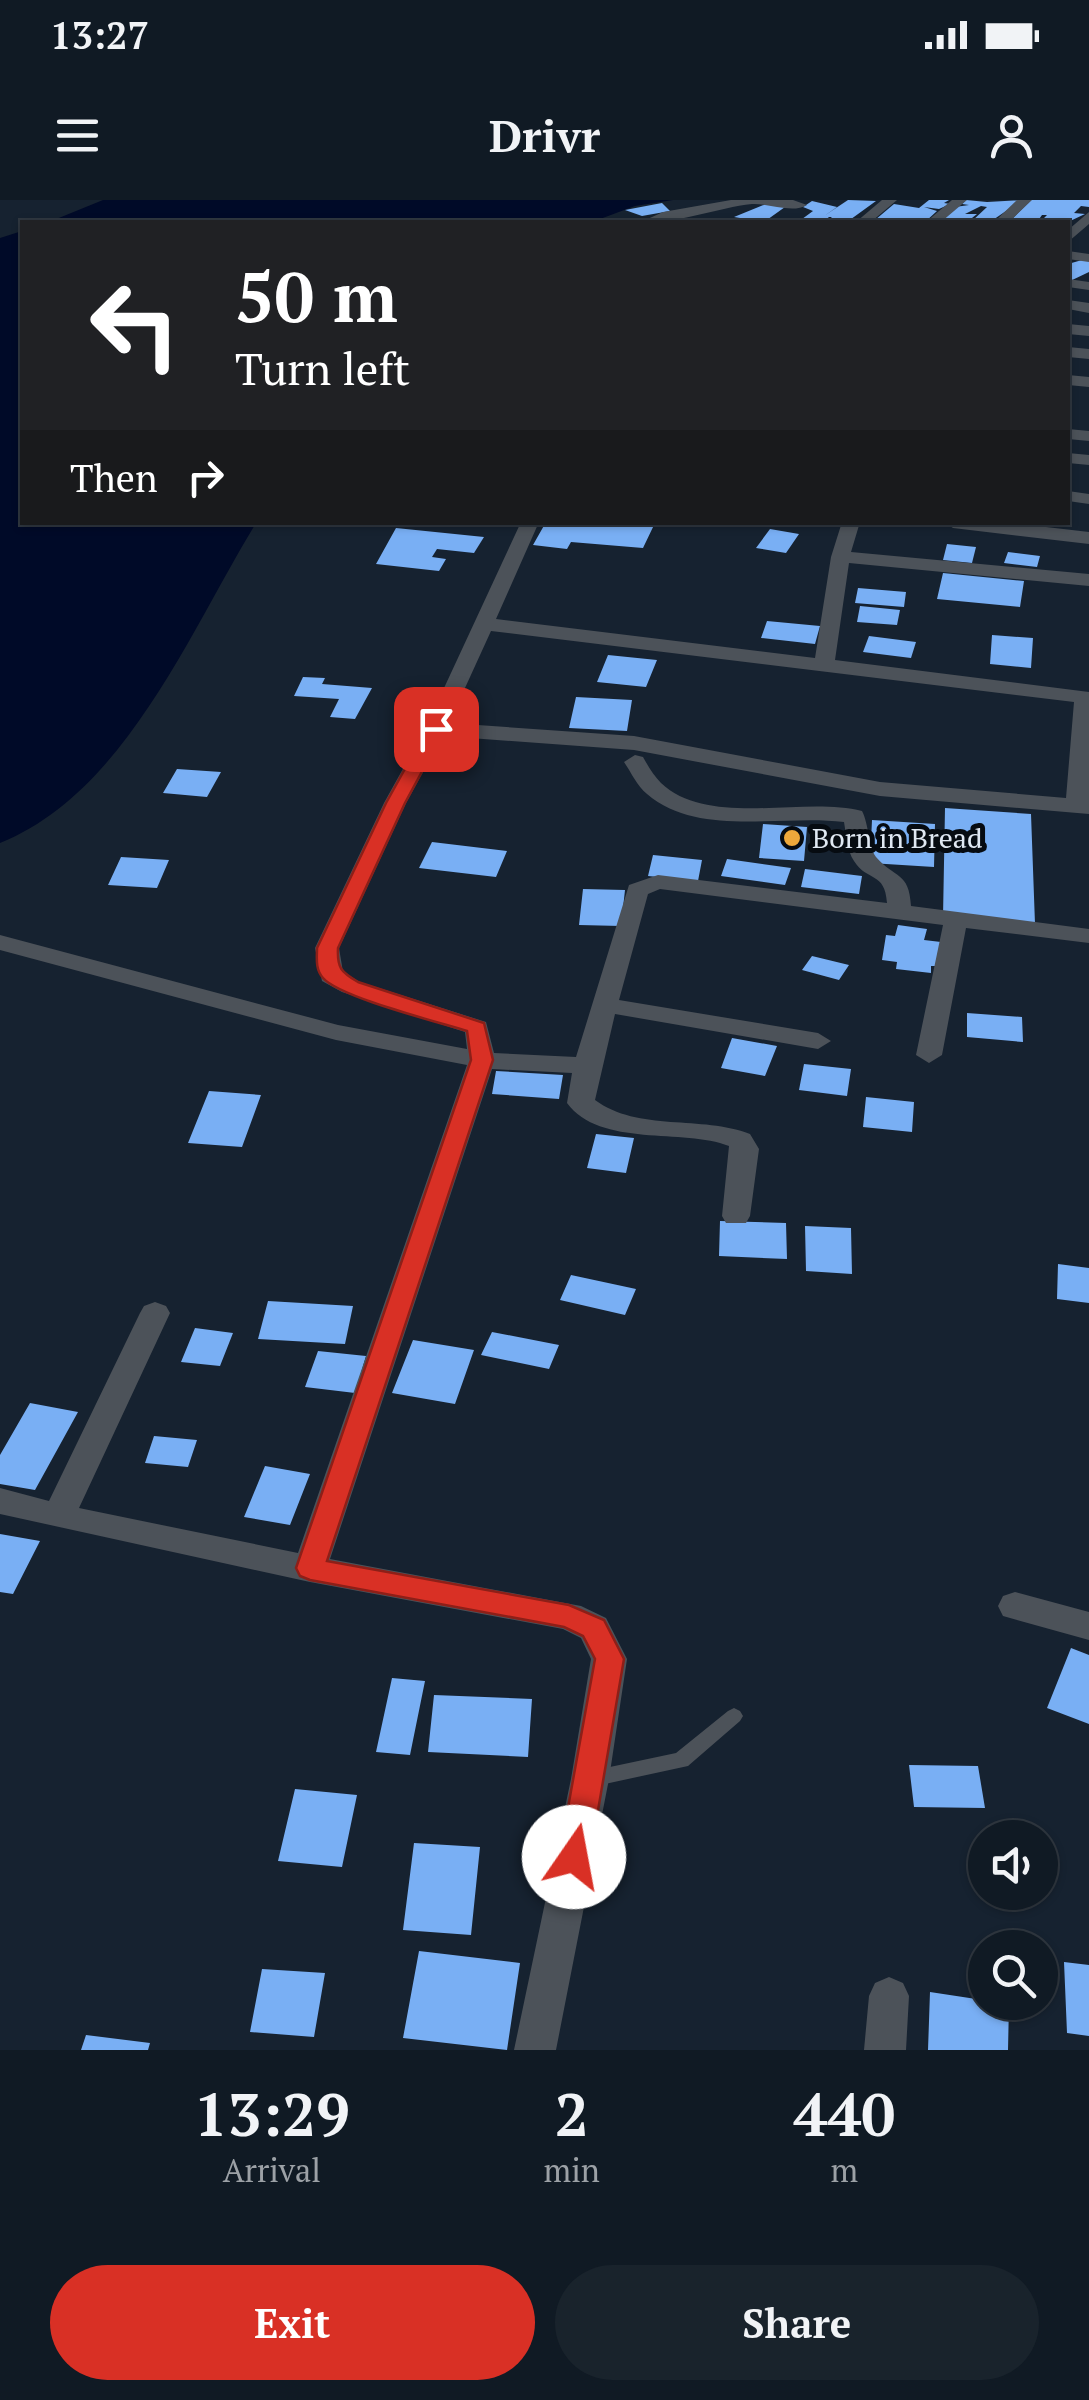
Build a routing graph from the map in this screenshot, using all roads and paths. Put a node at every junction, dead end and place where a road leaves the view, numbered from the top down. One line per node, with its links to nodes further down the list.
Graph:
1 (757, 200): 5 (street); 7 (street)
2 (890, 200): 9 (street)
3 (960, 200): 10 (street)
4 (1025, 200): 11 (street)
5 (803, 202): 8 (street)
6 (1089, 216): 12 (street)
7 (653, 220)
8 (780, 220)
9 (865, 220)
10 (935, 220)
11 (1003, 220)
12 (1070, 236)
13 (529, 525): 19 (street)
14 (850, 525): 17 (street)
15 (978, 525): 16 (street)
16 (1089, 538)
17 (840, 557): 18 (street); 20 (street)
18 (1089, 580)
19 (485, 624): 20 (street); 21 (street)
20 (824, 666): 23 (street)
21 (436, 729): 23 (street); 31 (street)
22 (634, 762): 24 (street)
23 (1083, 806)
24 (899, 912): 25 (street); 28 (street)
25 (956, 919): 26 (street); 30 (street)
26 (1089, 936)
27 (0, 942): 31 (street)
28 (604, 1005): 29 (street); 32 (street)
29 (818, 1041)
30 (928, 1055)
31 (482, 1060): 32 (street); 37 (street)
32 (587, 1066): 33 (street)
33 (736, 1216)
34 (155, 1313): 36 (street)
35 (0, 1502): 36 (street)
36 (58, 1516): 37 (street)
37 (310, 1568): 41 (street)
38 (1014, 1606): 39 (street)
39 (1089, 1626)
40 (734, 1716): 41 (lane)
41 (590, 1779): 43 (street)
42 (889, 1996): 44 (street)
43 (535, 2050)
44 (885, 2050)

